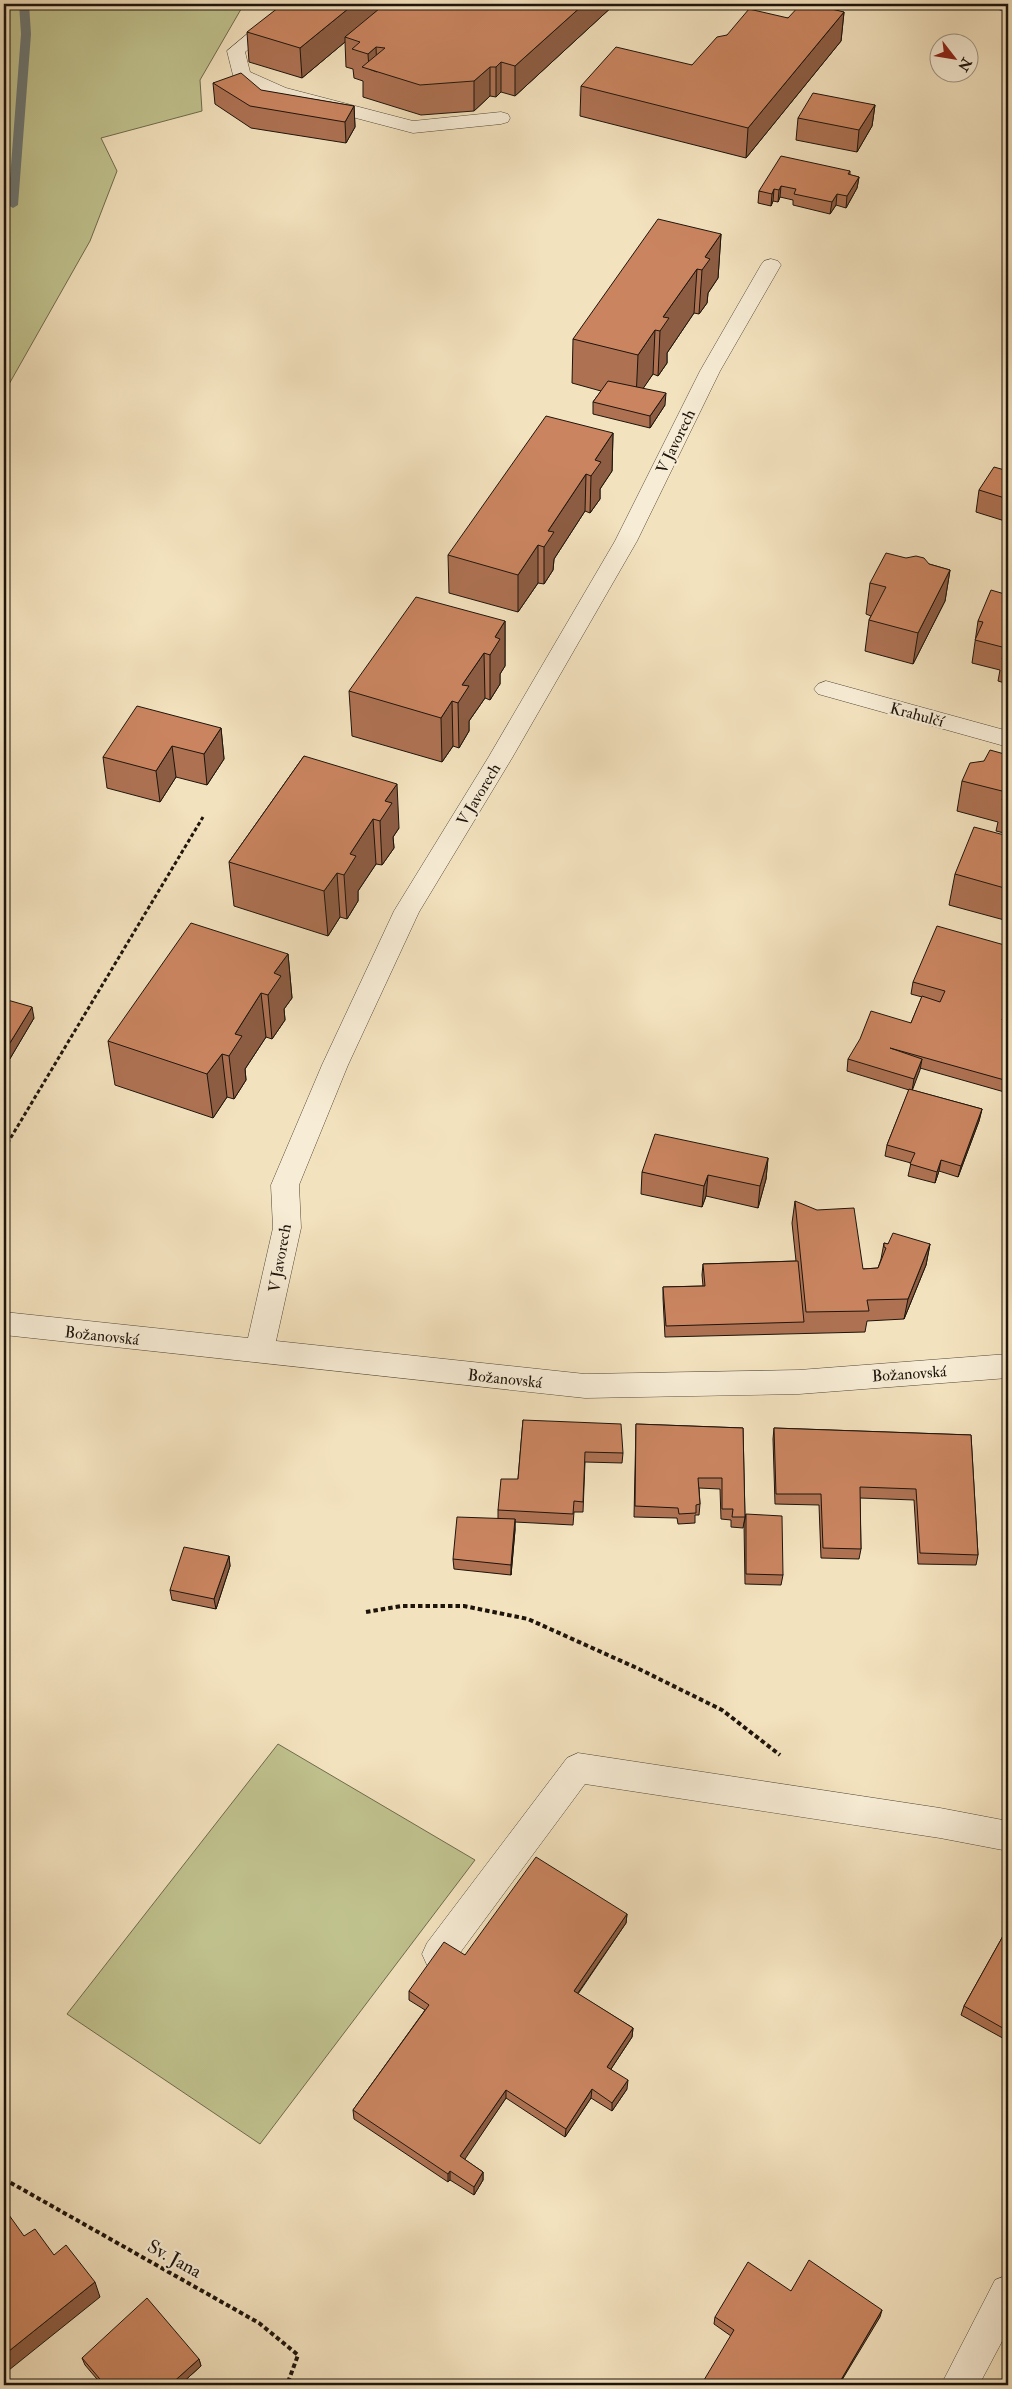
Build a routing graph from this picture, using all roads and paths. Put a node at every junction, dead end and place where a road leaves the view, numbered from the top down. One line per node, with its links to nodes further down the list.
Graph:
1 (294, 4): 4 (street)
2 (1001, 4): 3 (street)
3 (1008, 8)
4 (501, 118)
5 (771, 265): 11 (street, V Javorech)
6 (826, 689): 7 (street, Krahulčí)
7 (1008, 739)
8 (203, 817): 9 (path)
9 (4, 1149)
10 (4, 1324): 11 (street, Božanovská)
11 (260, 1352): 12 (street, Božanovská)
12 (1008, 1366)
13 (366, 1612): 14 (path)
14 (822, 1805): 15 (street); 16 (street)
15 (1008, 1836)
16 (439, 1954)
17 (4, 2179): 19 (path, Sv. Jana)
18 (1008, 2294): 20 (street)
19 (287, 2385)
20 (960, 2385)

